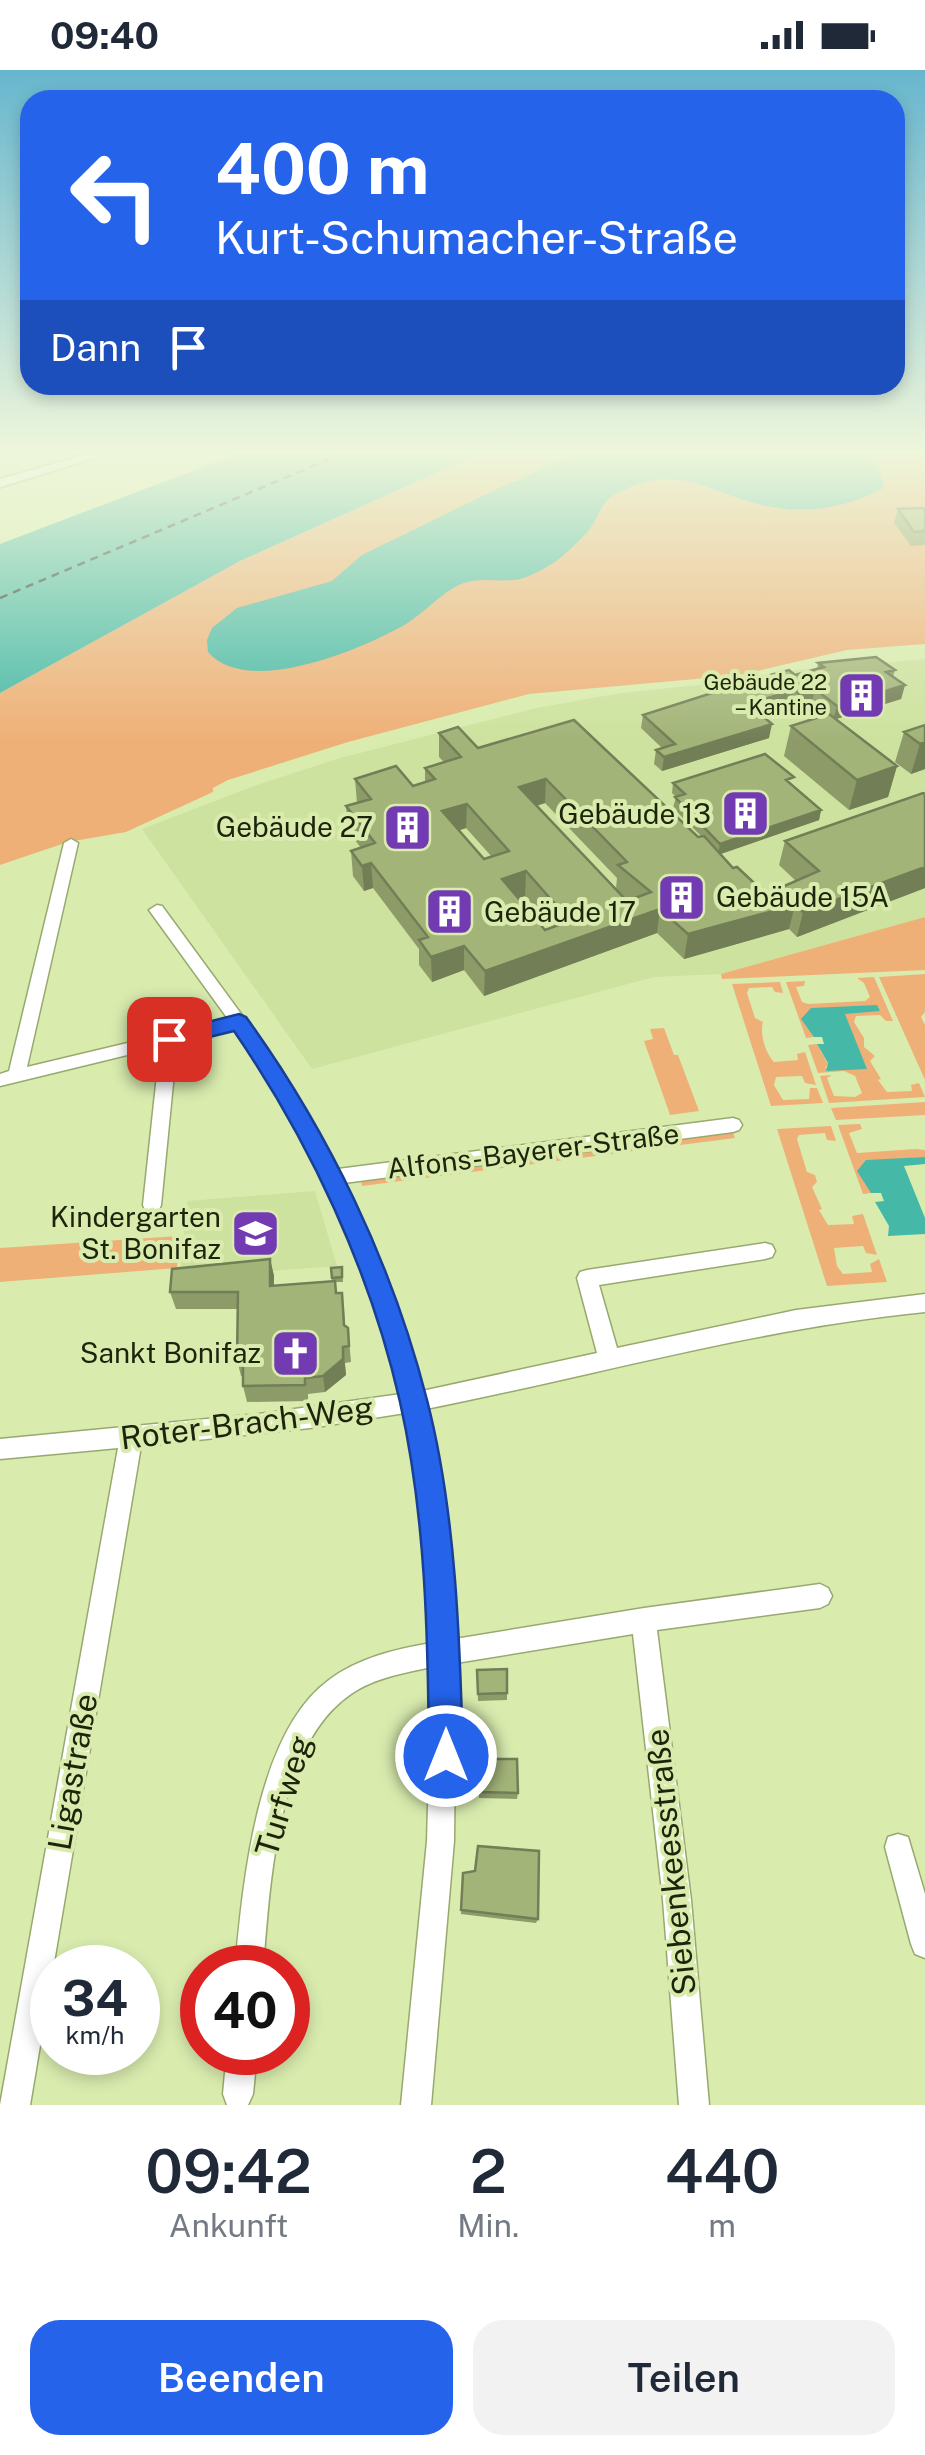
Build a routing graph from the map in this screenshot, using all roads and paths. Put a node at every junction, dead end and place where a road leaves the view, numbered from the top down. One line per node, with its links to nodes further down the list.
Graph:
1 (70, 843): 5 (street)
2 (157, 910): 3 (street)
3 (239, 1022): 4 (street); 7 (street)
4 (169, 1039): 5 (street); 8 (street)
5 (8, 1078)
6 (733, 1125): 7 (street, Alfons-Bayerer-Straße)
7 (332, 1176): 12 (street)
8 (152, 1205)
9 (765, 1251): 11 (street)
10 (925, 1303): 11 (street, Roter-Brach-Weg)
11 (610, 1361): 12 (street, Roter-Brach-Weg)
12 (414, 1402): 13 (street, Roter-Brach-Weg); 17 (street)
13 (131, 1438): 14 (street, Roter-Brach-Weg); 23 (street, Ligastraße)
14 (0, 1449)
15 (820, 1596): 16 (street, Turfweg)
16 (644, 1620): 17 (street, Turfweg); 25 (street, Siebenkeesstraße)
17 (444, 1654): 20 (street, Turfweg); 24 (street)
18 (898, 1848): 19 (street)
19 (925, 1944)
20 (252, 1945)
21 (240, 2075): 22 (street)
22 (238, 2094)
23 (14, 2105)
24 (416, 2105)
25 (694, 2105)

